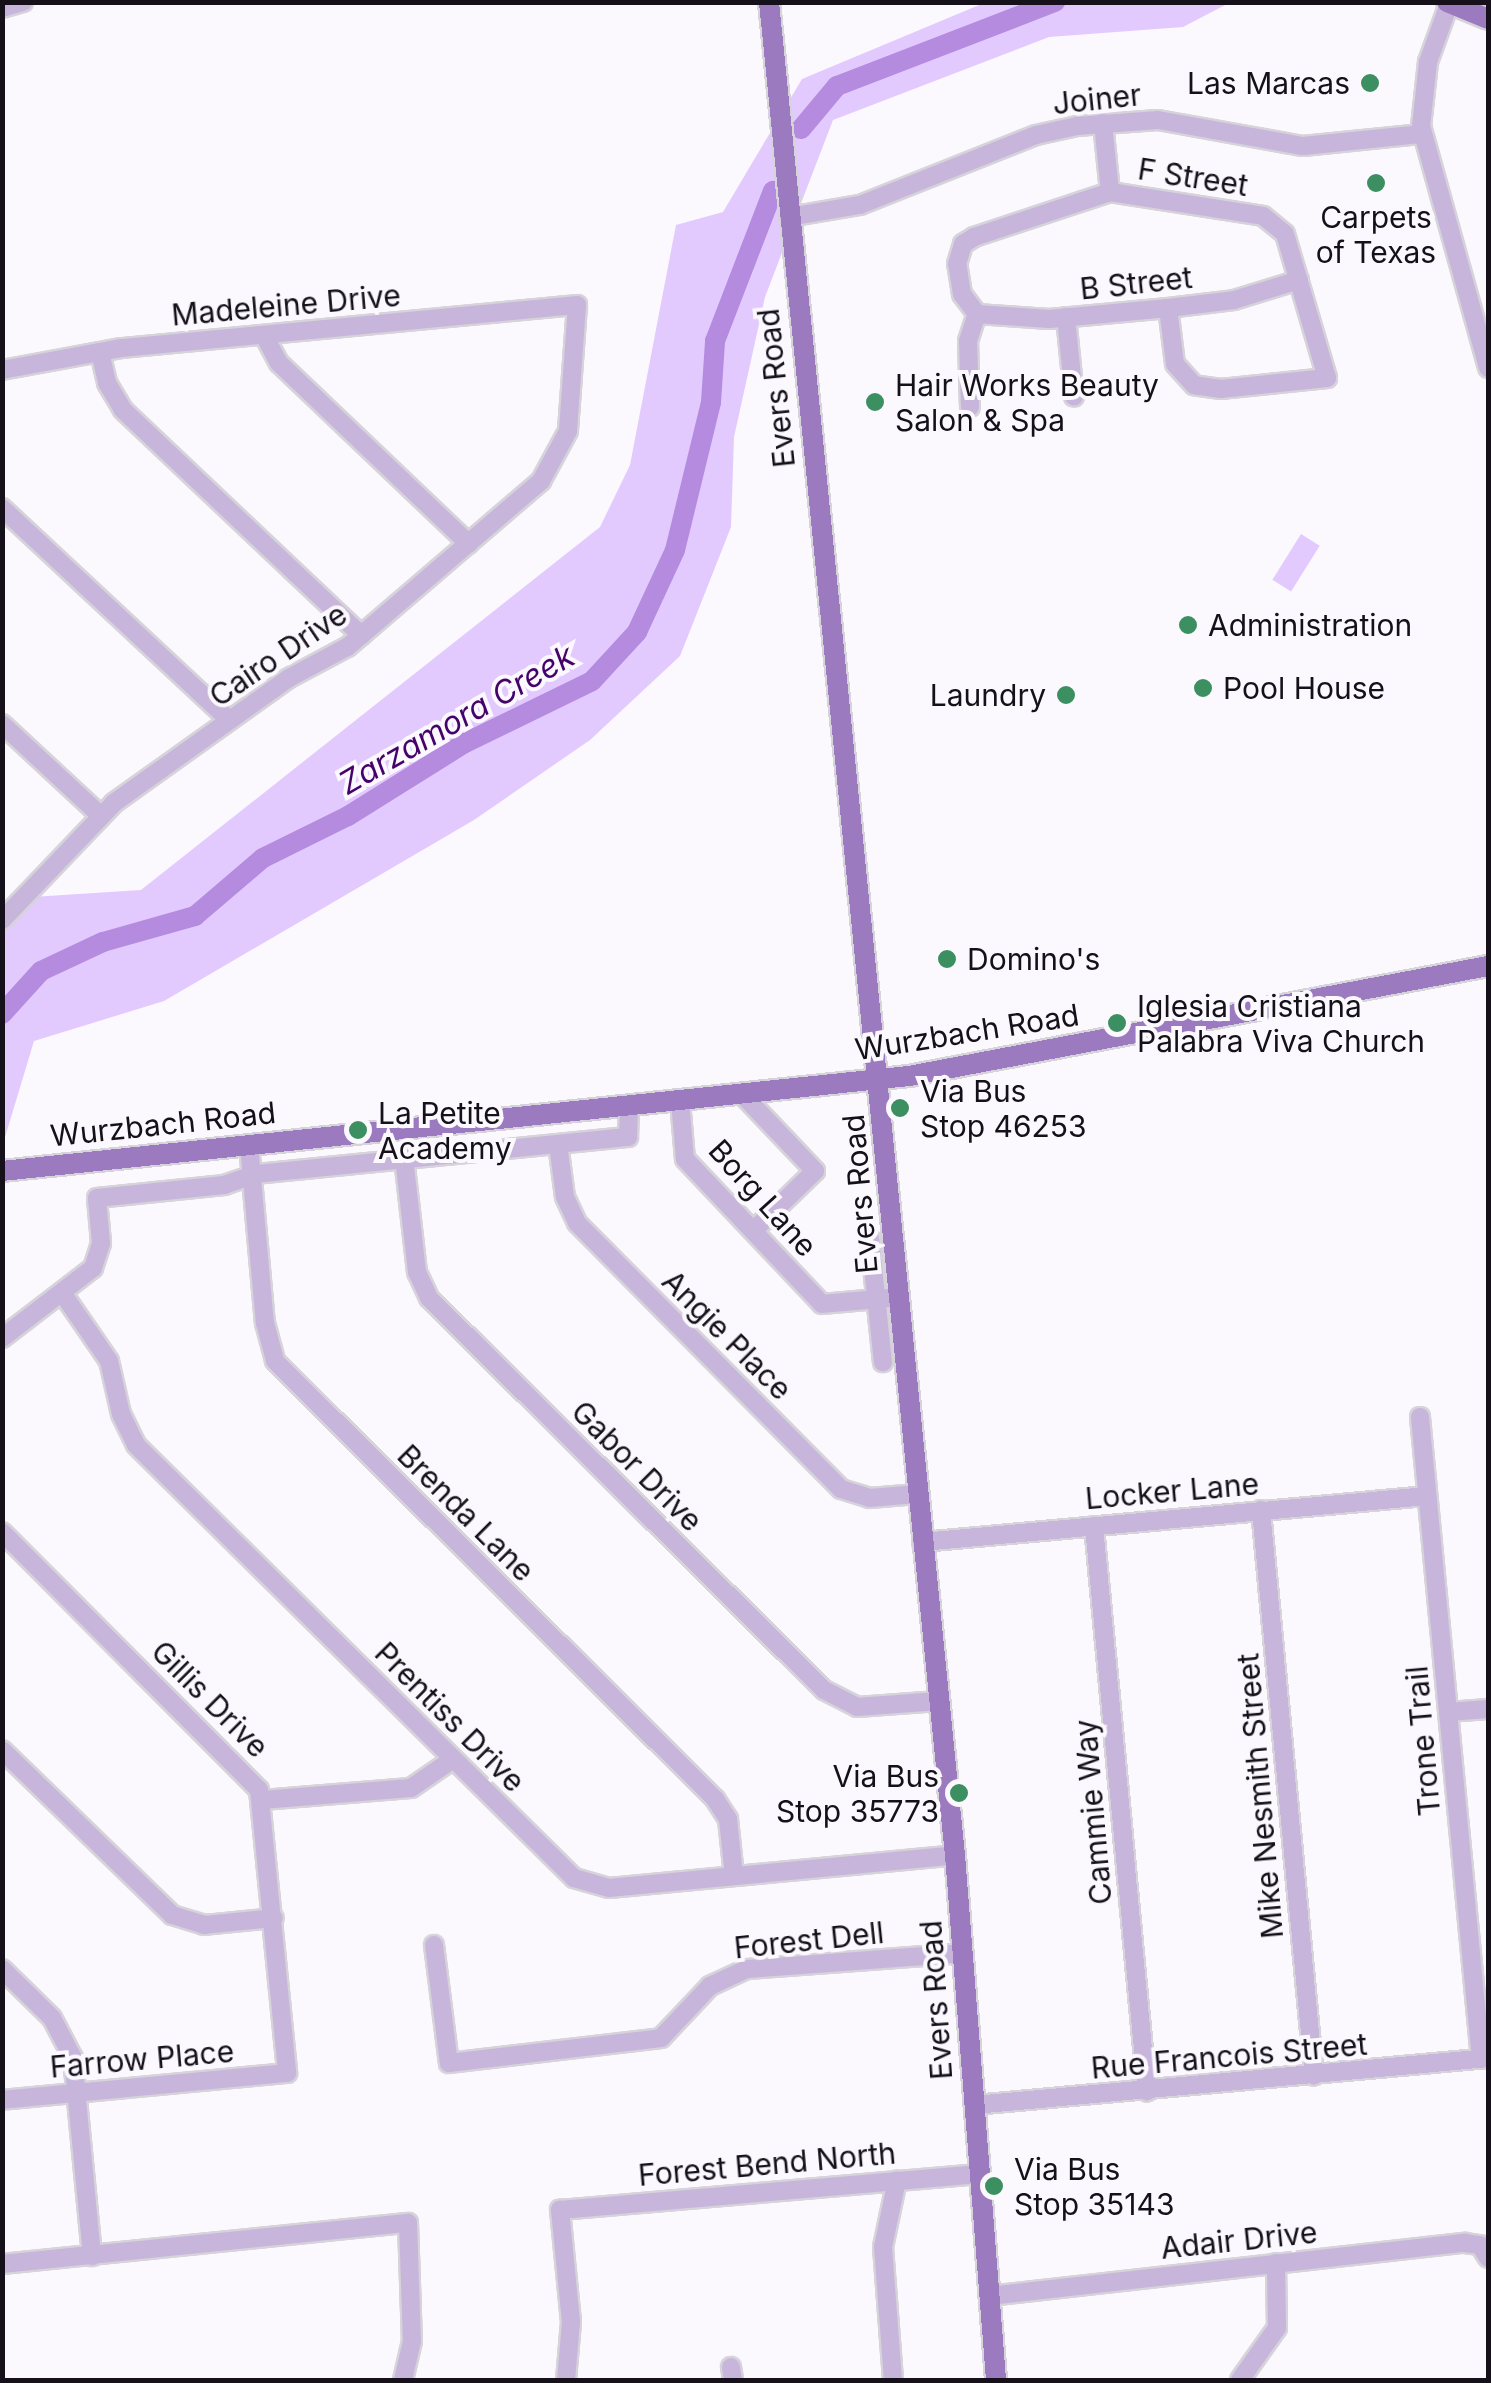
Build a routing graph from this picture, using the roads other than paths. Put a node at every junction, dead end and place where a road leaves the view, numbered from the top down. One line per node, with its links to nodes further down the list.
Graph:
1 (23, 2): 4 (street)
2 (769, 2): 9 (main road, Evers Road)
3 (1448, 3): 5 (main road); 7 (street)
4 (2, 8)
5 (1488, 19)
6 (1103, 123): 7 (street, Joiner); 8 (street); 9 (street, Joiner)
7 (1422, 134): 17 (street)
8 (1110, 192): 10 (street, F Street); 13 (street, F Street)
9 (789, 217): 29 (main road, Evers Road)
10 (1298, 280): 12 (street, B Street); 12 (street, F Street)
11 (577, 305): 15 (street, Madeleine Drive); 22 (street, Cairo Drive)
12 (1168, 308): 14 (street, B Street)
13 (977, 314): 14 (street, B Street); 20 (street)
14 (1066, 318): 19 (street)
15 (264, 335): 16 (street, Madeleine Drive); 22 (street)
16 (100, 352): 18 (street, Madeleine Drive); 23 (street)
17 (1488, 368)
18 (2, 370)
19 (1074, 396)
20 (970, 407)
21 (2, 508): 24 (street)
22 (469, 544): 23 (street, Cairo Drive)
23 (360, 635): 24 (street, Cairo Drive)
24 (229, 720): 26 (street, Cairo Drive)
25 (2, 724): 26 (street)
26 (101, 816): 27 (street, Cairo Drive)
27 (2, 920)
28 (1488, 966): 29 (main road, Wurzbach Road)
29 (880, 1079): 30 (main road, Wurzbach Road); 41 (main road, Evers Road)
30 (742, 1094): 31 (main road, Wurzbach Road); 38 (street)
31 (680, 1101): 32 (main road, Wurzbach Road); 38 (street, Borg Lane)
32 (629, 1106): 33 (street, Wurzbach Road); 34 (main road, Wurzbach Road)
33 (558, 1144): 35 (street, Wurzbach Road); 46 (street, Angie Place)
34 (249, 1145): 36 (main road, Wurzbach Road); 37 (street, Brenda Lane)
35 (404, 1158): 37 (street, Wurzbach Road); 52 (street, Gabor Drive)
36 (3, 1170)
37 (252, 1175): 40 (street, Wurzbach Road); 59 (street, Brenda Lane)
38 (752, 1232): 42 (street, Borg Lane)
39 (870, 1239): 42 (street)
40 (64, 1294): 43 (street); 56 (street, Prentiss Drive)
41 (900, 1297): 42 (street, Borg Lane); 46 (main road, Evers Road)
42 (876, 1300): 44 (street)
43 (2, 1338)
44 (883, 1362)
45 (1420, 1418): 47 (street, Trone Trail)
46 (918, 1494): 51 (main road, Evers Road)
47 (1427, 1496): 48 (street, Locker Lane); 54 (street, Trone Trail)
48 (1261, 1510): 49 (street, Locker Lane); 66 (street, Mike Nesmith Street)
49 (1094, 1526): 51 (street, Locker Lane); 67 (street, Cammie Way)
50 (2, 1532): 57 (street, Gillis Drive)
51 (922, 1542): 52 (main road, Evers Road)
52 (939, 1701): 58 (main road, Evers Road)
53 (1488, 1708): 54 (street)
54 (1448, 1712): 64 (street, Trone Trail)
55 (2, 1750): 60 (street)
56 (453, 1758): 57 (street); 59 (street, Prentiss Drive)
57 (262, 1800): 60 (street, Gillis Drive)
58 (954, 1856): 59 (street, Prentiss Drive); 62 (main road, Evers Road)
59 (734, 1876)
60 (274, 1918): 65 (street, Gillis Drive)
61 (434, 1945): 62 (street, Forest Dell)
62 (962, 1954): 70 (main road, Evers Road)
63 (2, 1970): 68 (street)
64 (1485, 2058): 66 (street, Rue Francois Street)
65 (287, 2074): 68 (street, Farrow Place)
66 (1314, 2076): 67 (street, Rue Francois Street)
67 (1147, 2092): 70 (street, Rue Francois Street)
68 (79, 2093): 69 (street, Farrow Place); 73 (street)
69 (2, 2100)
70 (974, 2105): 71 (main road, Evers Road)
71 (980, 2174): 72 (street, Forest Bend North); 77 (main road, Evers Road)
72 (897, 2180): 79 (street, Forest Bend North); 80 (street)
73 (92, 2256): 76 (street); 78 (street)
74 (1488, 2258): 75 (street, Adair Drive)
75 (1276, 2263): 77 (street, Adair Drive); 82 (street)
76 (2, 2264)
77 (988, 2296): 81 (main road, Evers Road)
78 (402, 2380)
79 (566, 2380)
80 (893, 2380)
81 (996, 2380)
82 (1240, 2380)

